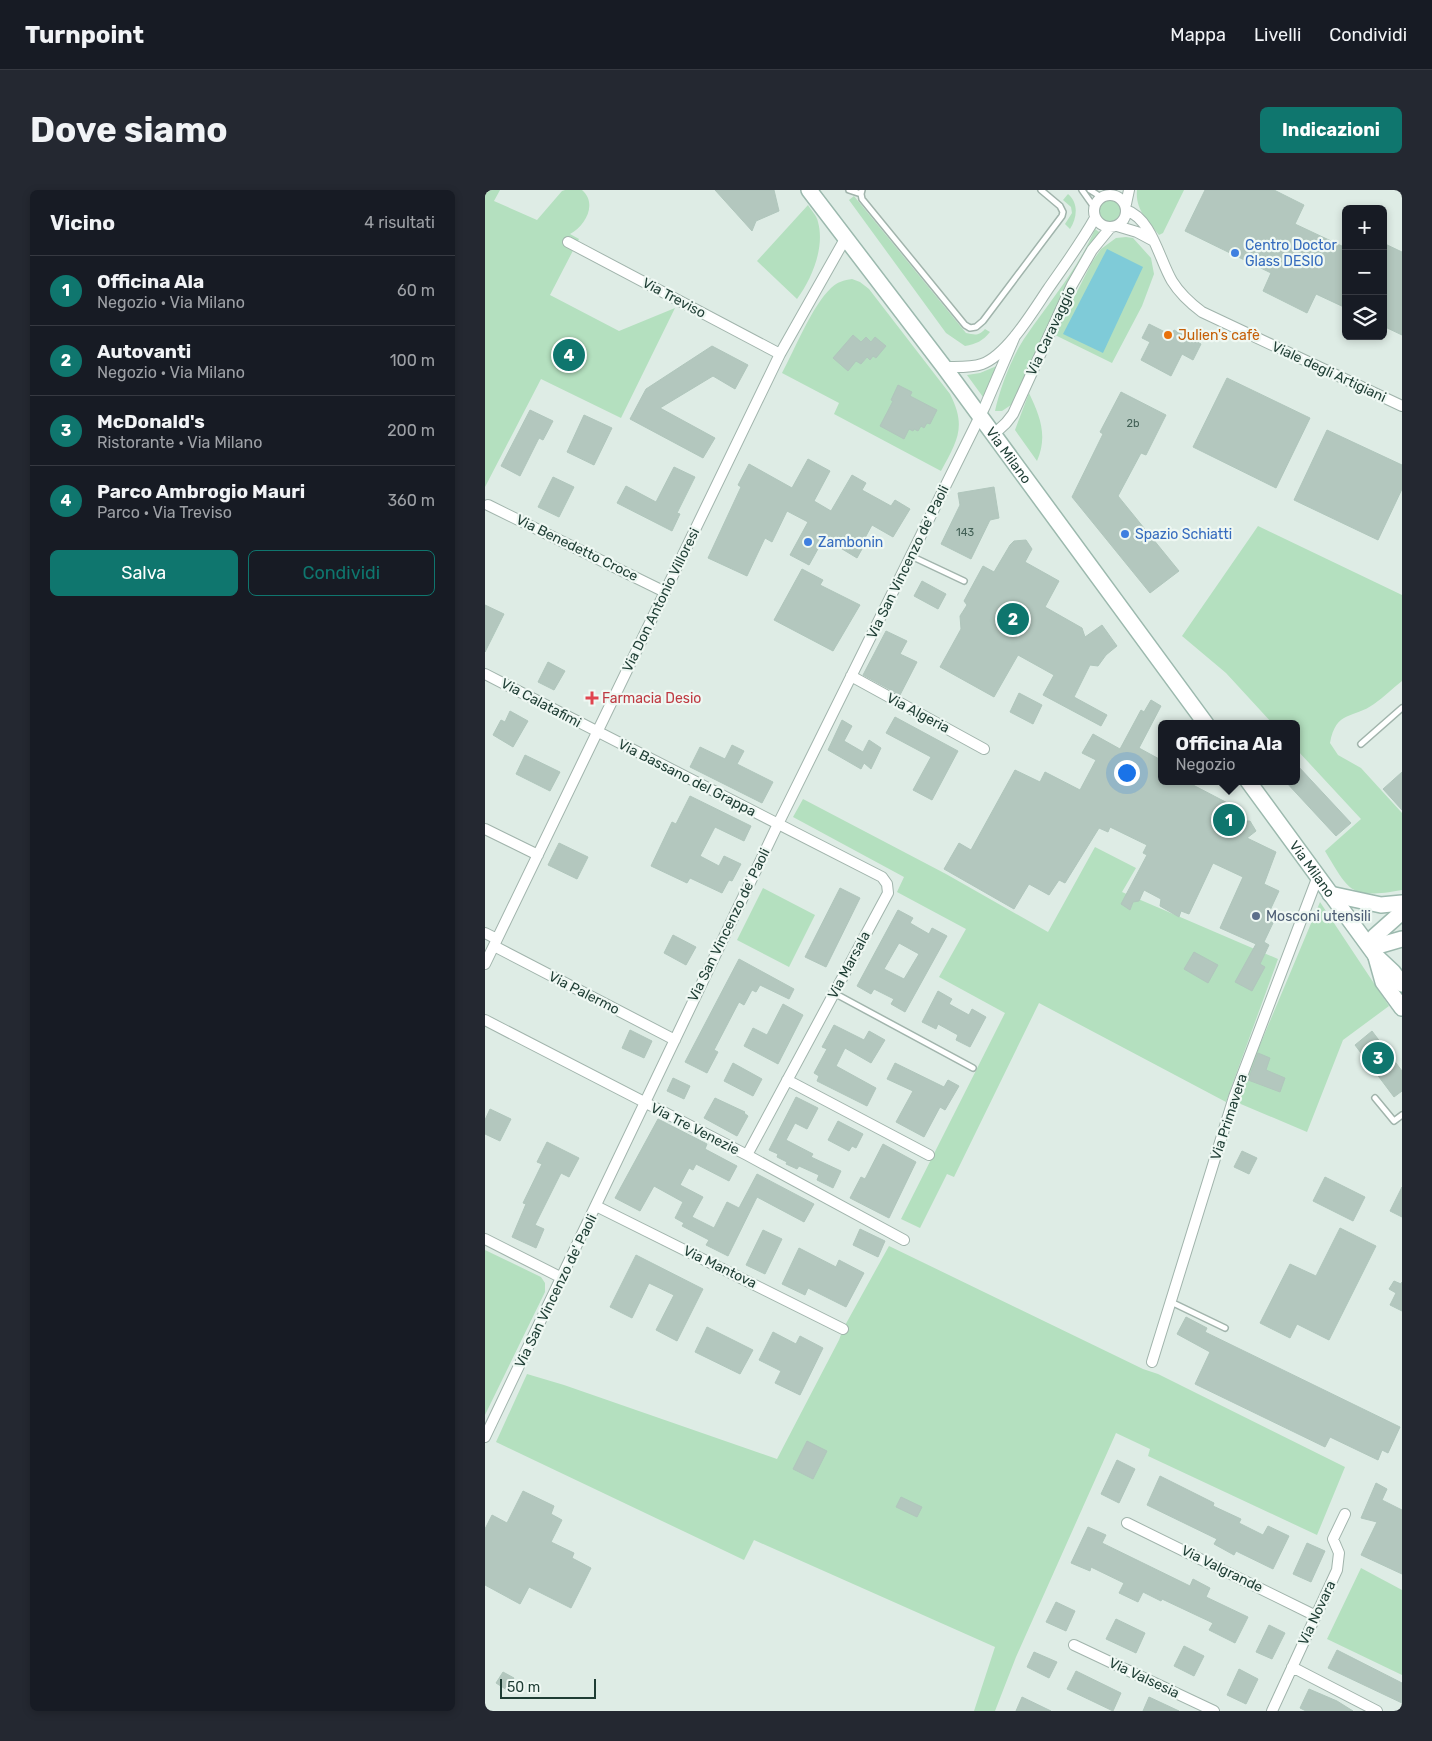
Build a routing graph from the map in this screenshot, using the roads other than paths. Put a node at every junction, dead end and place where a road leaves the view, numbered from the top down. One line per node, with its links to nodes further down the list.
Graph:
1 (809, 190): 13 (main road, Via Milano)
2 (849, 190): 7 (lane)
3 (1041, 190): 7 (lane)
4 (1082, 190): 9 (lane)
5 (1090, 190): 8 (lane)
6 (1129, 190): 10 (street)
7 (861, 192)
8 (1106, 194): 9 (street); 10 (street)
9 (1094, 207): 11 (street)
10 (1126, 207): 12 (street); 14 (street, Viale degli Artigiani)
11 (1095, 218): 12 (street); 16 (street, Via Caravaggio)
12 (1113, 227): 14 (street); 21 (street, Via Caravaggio)
13 (845, 239): 17 (street, Via Don Antonio Villoresi); 18 (main road, Via Milano)
14 (1152, 240): 19 (street, Viale degli Artigiani)
15 (569, 242): 17 (street, Via Treviso)
16 (1015, 336): 18 (street, Via Caravaggio); 20 (street, Via Caravaggio)
17 (780, 354): 25 (street, Via Don Antonio Villoresi)
18 (944, 367): 20 (main road, Via Milano)
19 (1402, 406)
20 (980, 416): 21 (main road, Via Milano); 23 (street, Via San Vincenzo de' Paoli)
21 (993, 435): 29 (main road, Via Milano)
22 (488, 505): 25 (street, Via Benedetto Croce)
23 (911, 556): 24 (lane); 27 (street, Via San Vincenzo de' Paoli)
24 (964, 581)
25 (665, 592): 30 (street, Via Don Antonio Villoresi)
26 (485, 674): 30 (street, Via Calatafimi)
27 (851, 676): 32 (street, Via Algeria); 34 (street, Via San Vincenzo de' Paoli)
28 (1402, 708): 31 (lane)
29 (1203, 720)
30 (597, 732): 34 (street, Via Bassano del Grappa); 36 (street, Via Don Antonio Villoresi)
31 (1361, 744)
32 (984, 749)
33 (1251, 785): 37 (main road, Via Milano)
34 (778, 824): 47 (street, Via Marsala); 50 (street, Via San Vincenzo de' Paoli)
35 (485, 829): 36 (street)
36 (538, 855): 43 (street, Via Don Antonio Villoresi)
37 (1318, 876): 38 (main road, Via Milano); 62 (street, Via Primavera)
38 (1330, 894): 39 (main road); 44 (main road, Via Milano)
39 (1402, 903)
40 (1402, 912): 44 (main road)
41 (485, 933): 43 (street, Via Palermo)
42 (1402, 939): 44 (main road)
43 (495, 942): 45 (street, Via Don Antonio Villoresi); 50 (street, Via Palermo)
44 (1372, 950): 46 (main road, Via Milano); 48 (main road, Via Milano)
45 (485, 964)
46 (1402, 984)
47 (833, 993): 51 (lane); 52 (street, Via Marsala)
48 (1402, 1008)
49 (485, 1020): 54 (street, Via Tre Venezie)
50 (675, 1040): 54 (street, Via San Vincenzo de' Paoli)
51 (973, 1068)
52 (787, 1080): 56 (street, Via Marsala); 57 (street)
53 (1375, 1098): 55 (lane)
54 (645, 1103): 56 (street, Via Tre Venezie); 58 (street, Via San Vincenzo de' Paoli)
55 (1402, 1115)
56 (747, 1155): 60 (street, Via Tre Venezie)
57 (929, 1155)
58 (597, 1206): 61 (street, Via San Vincenzo de' Paoli); 63 (street, Via Mantova)
59 (485, 1239): 61 (street)
60 (904, 1240)
61 (562, 1278): 66 (street, Via San Vincenzo de' Paoli)
62 (1171, 1301): 64 (lane); 65 (street, Via Primavera)
63 (843, 1328)
64 (1225, 1328)
65 (1152, 1362)
66 (485, 1437)
67 (1345, 1514): 69 (street, Via Novara)
68 (1127, 1523): 69 (street, Via Valgrande)
69 (1316, 1616): 71 (street, Via Novara)
70 (1074, 1645): 72 (street, Via Valsesia)
71 (1292, 1668): 73 (street, Via Novara); 74 (street)
72 (1214, 1711)
73 (1272, 1711)
74 (1377, 1711)

